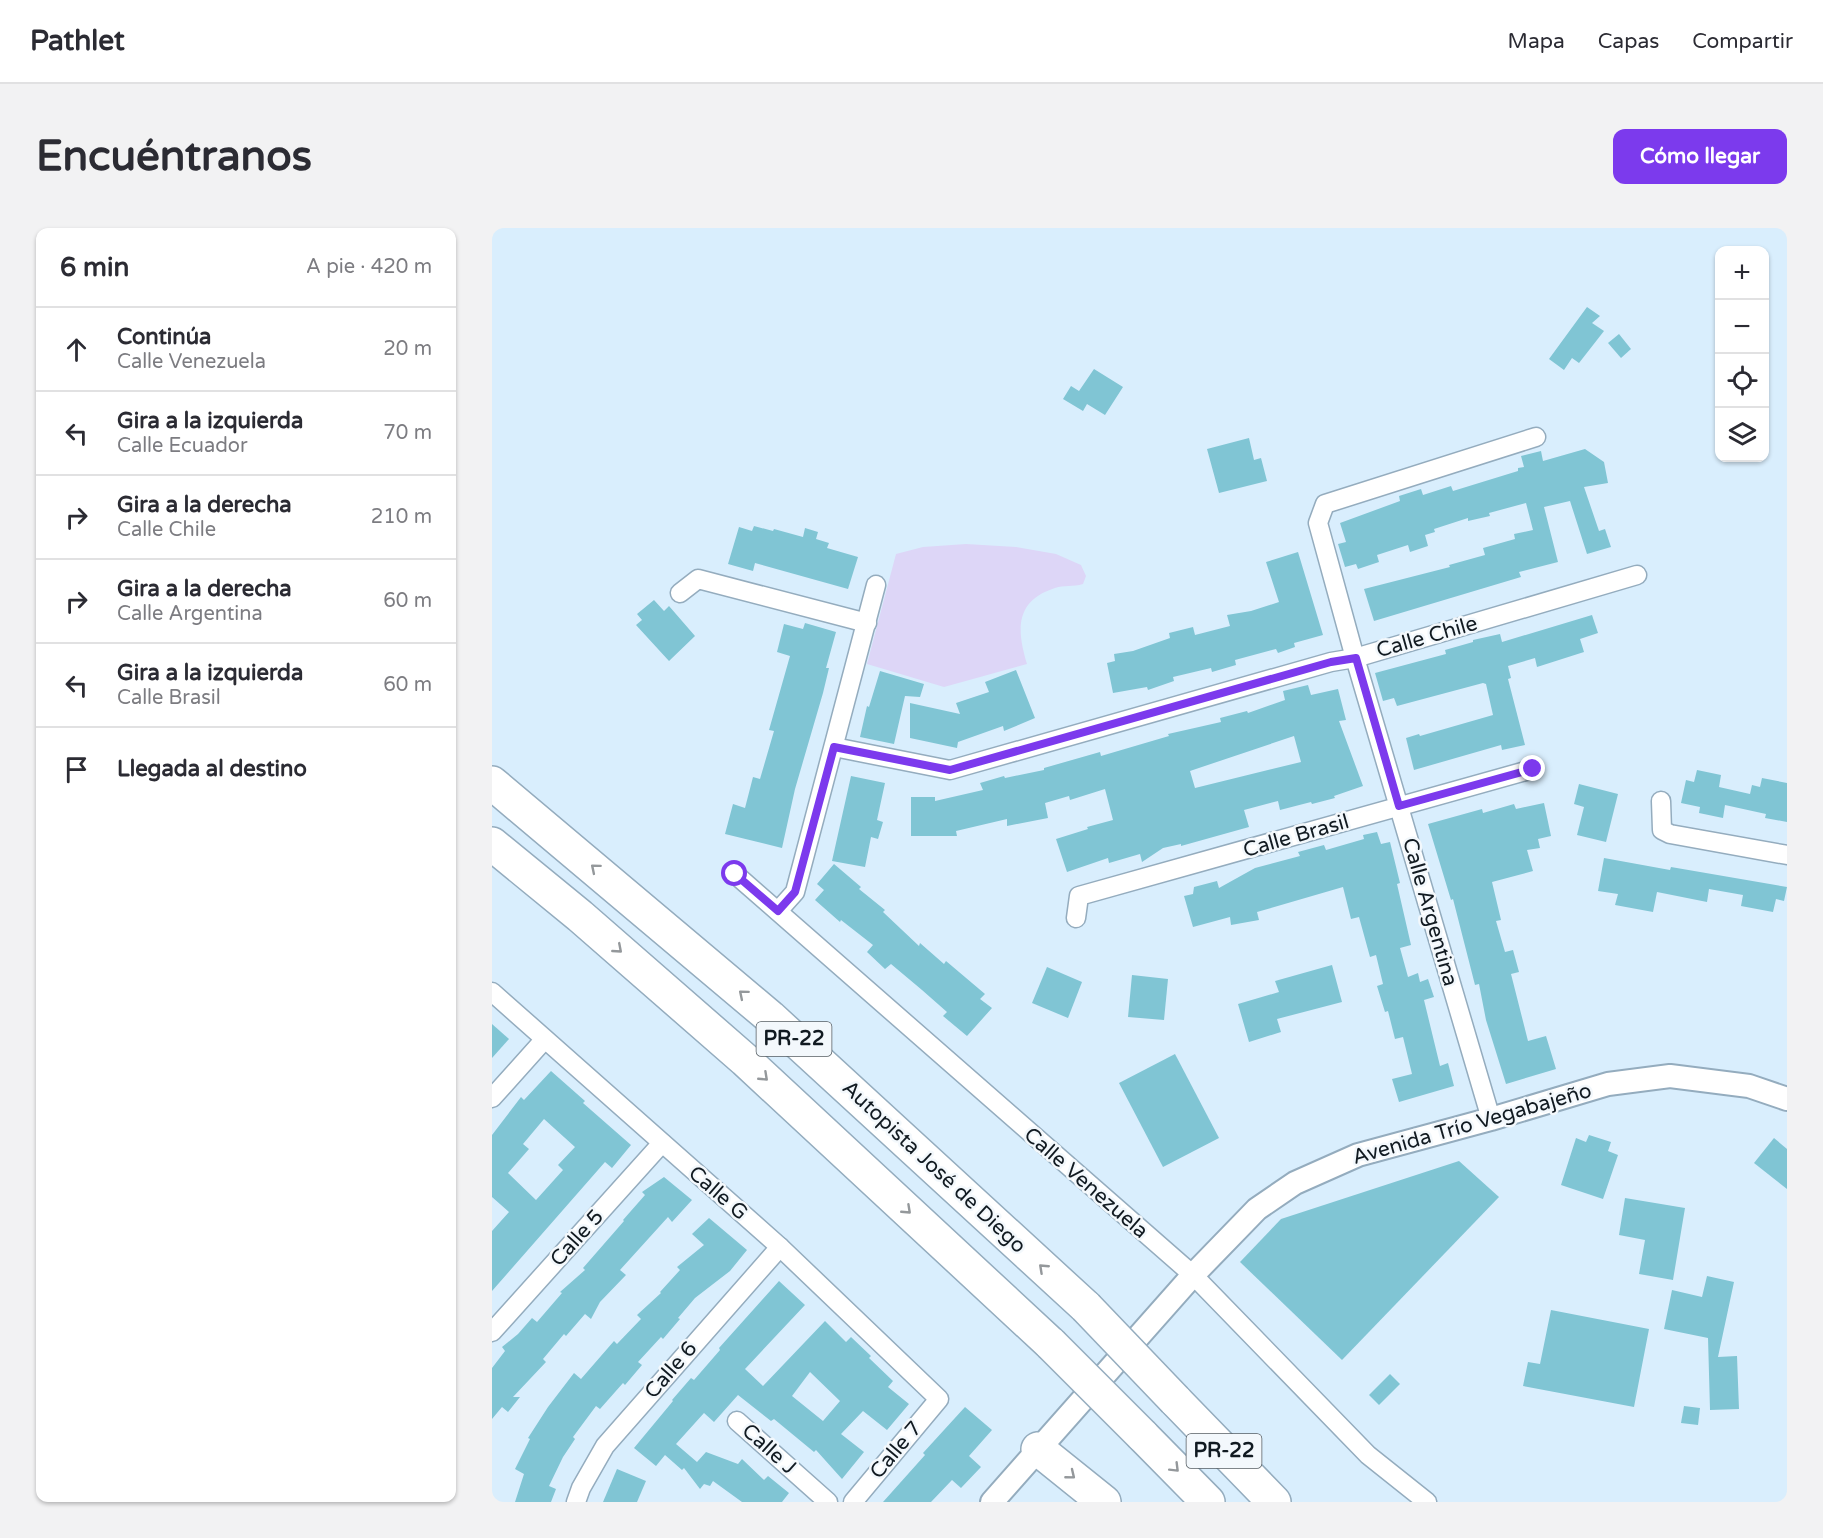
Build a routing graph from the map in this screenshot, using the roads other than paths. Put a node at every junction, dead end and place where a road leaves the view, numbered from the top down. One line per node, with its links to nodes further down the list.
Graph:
1 (1536, 436): 6 (street, Calle Argentina)
2 (1637, 575): 6 (street, Calle Chile)
3 (876, 585): 5 (street)
4 (680, 593): 5 (street)
5 (867, 623): 7 (street)
6 (1356, 658): 7 (street, Calle Chile); 11 (street, Calle Argentina)
7 (834, 747): 15 (street)
8 (1533, 769): 11 (street, Calle Brasil)
9 (492, 783): 35 (highway, Autopista José de Diego / PR-22, one-way to 9, bridge)
10 (1662, 801): 13 (street)
11 (1399, 806): 16 (street, Calle Brasil); 21 (street, Calle Argentina)
12 (492, 844): 34 (highway, PR-22, one-way to 34, bridge)
13 (1787, 855)
14 (735, 874): 15 (street, Calle Venezuela)
15 (778, 911): 24 (street, Calle Venezuela)
16 (1076, 918)
17 (492, 992): 18 (street, Calle G)
18 (544, 1040): 19 (street); 22 (street, Calle G)
19 (492, 1098)
20 (1787, 1099): 21 (street, Avenida Trío Vegabajeño)
21 (1491, 1119): 24 (street, Avenida Trío Vegabajeño)
22 (662, 1143): 23 (street, Calle G); 25 (street, Calle 5)
23 (780, 1248): 26 (street, Calle G); 29 (street, Calle 6)
24 (1193, 1275): 28 (street, Avenida Trío Vegabajeño); 36 (street, Calle Venezuela)
25 (492, 1332)
26 (939, 1399): 31 (street, Calle 7)
27 (737, 1421): 30 (street, Calle J)
28 (1038, 1449): 32 (street, Avenida Trío Vegabajeño); 33 (highway, one-way to 33)
29 (576, 1502)
30 (828, 1502)
31 (853, 1502)
32 (992, 1502)
33 (1104, 1502)
34 (1208, 1502)
35 (1274, 1502)
36 (1427, 1502)

